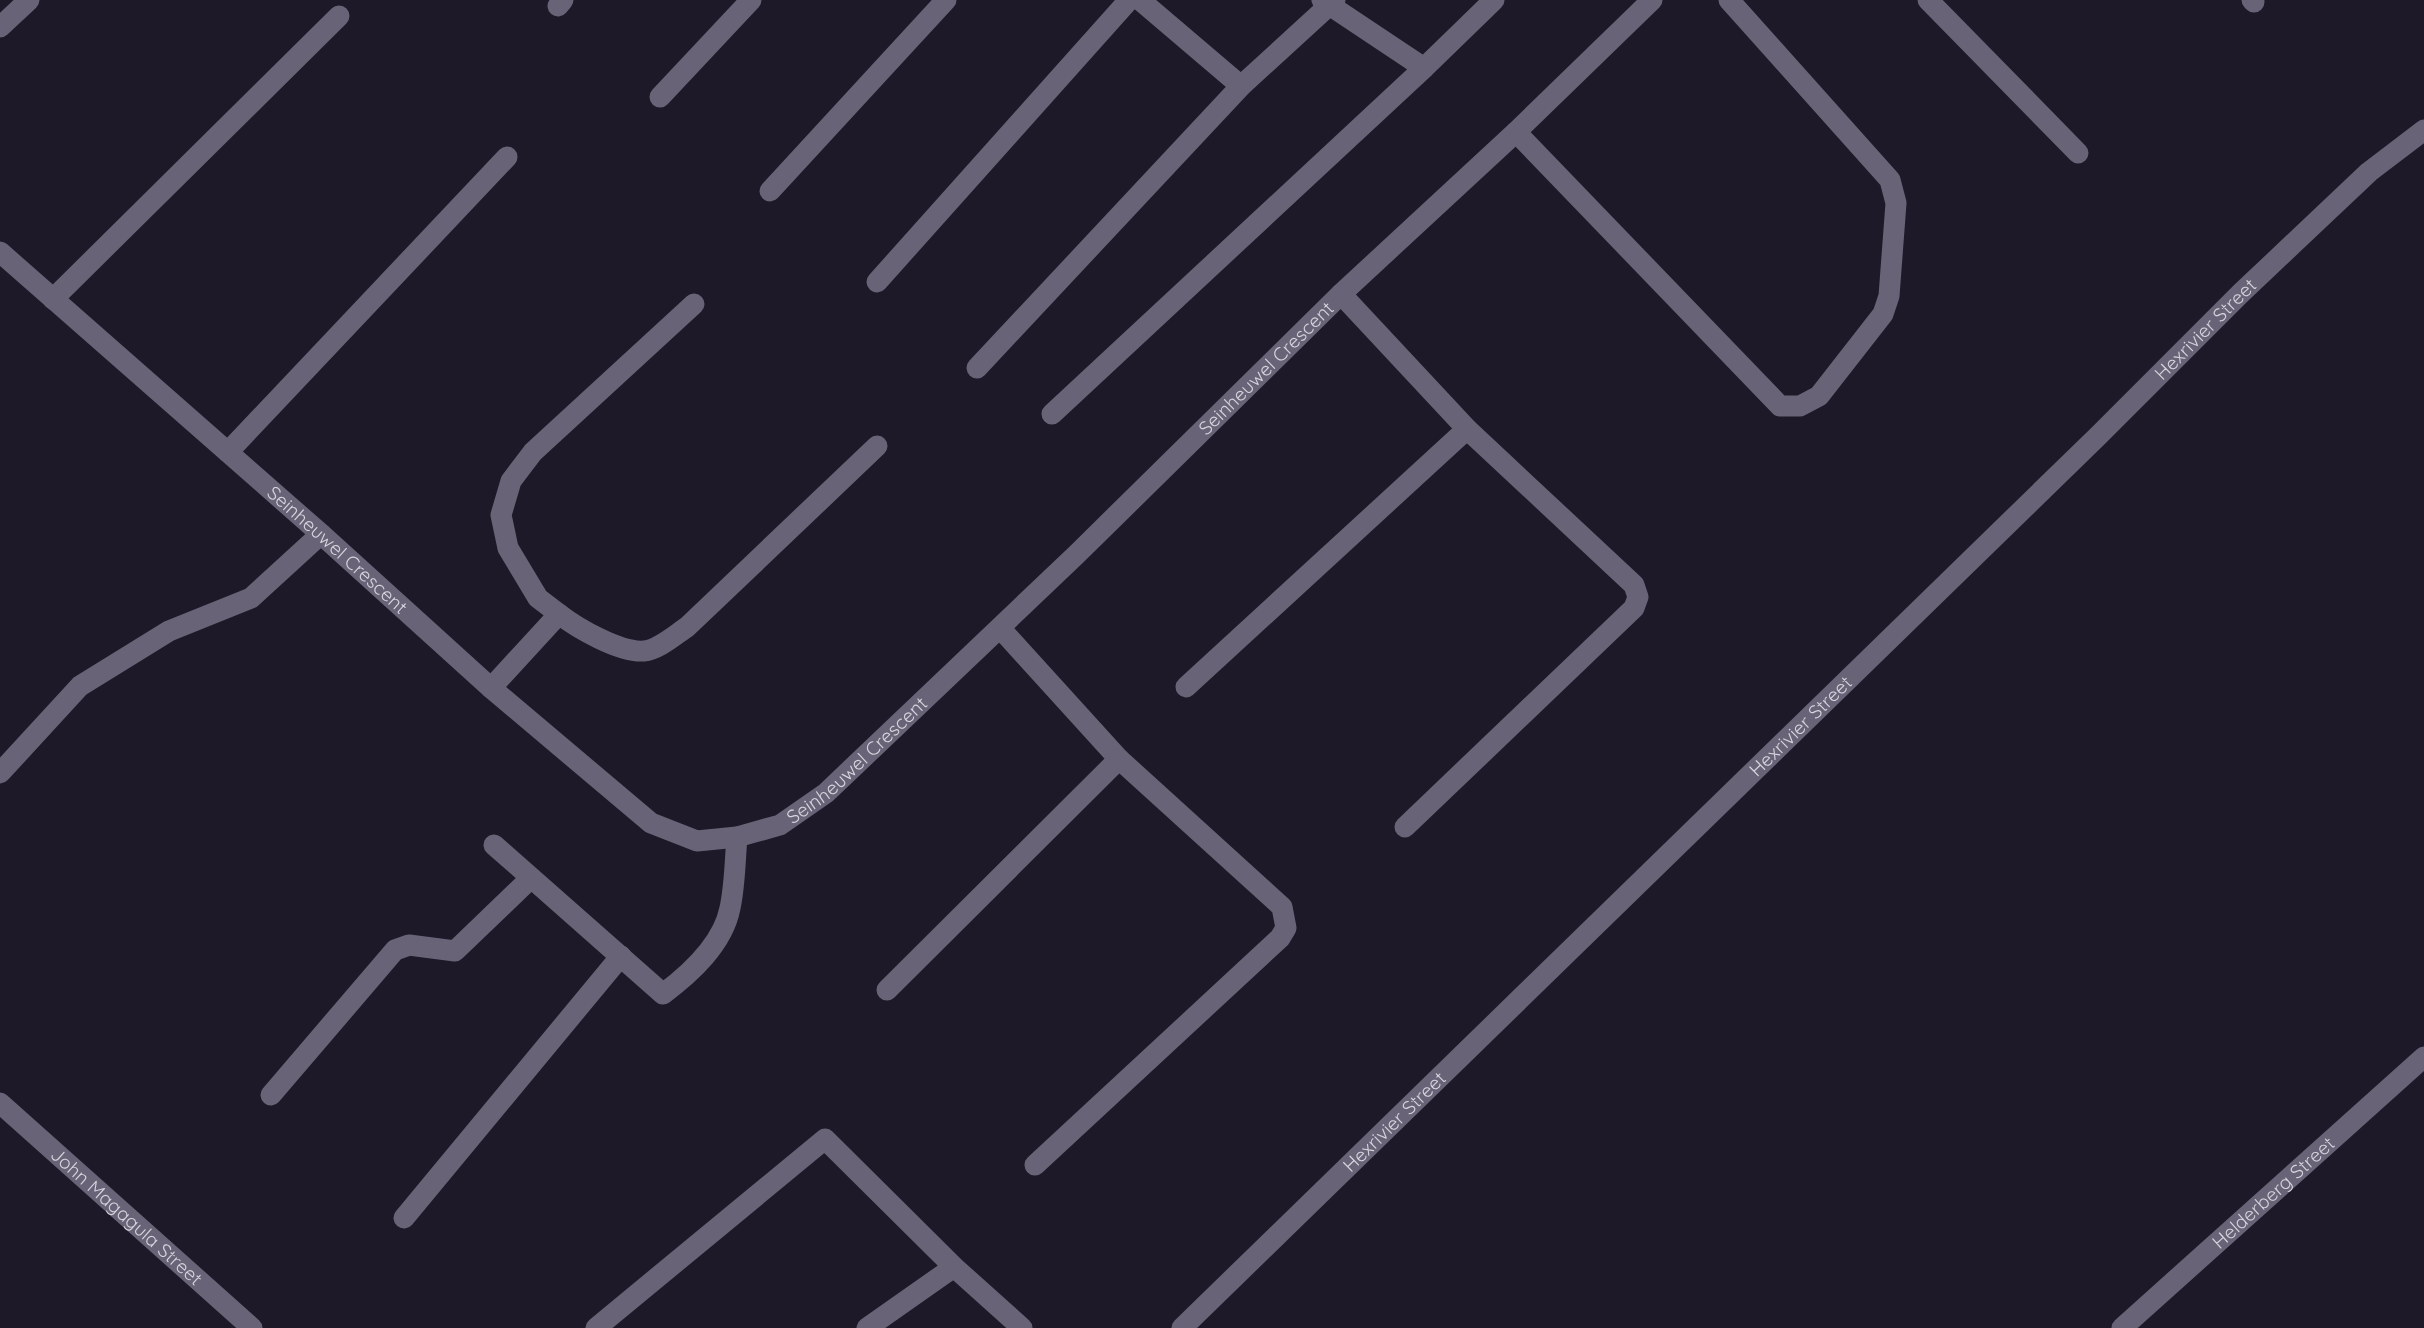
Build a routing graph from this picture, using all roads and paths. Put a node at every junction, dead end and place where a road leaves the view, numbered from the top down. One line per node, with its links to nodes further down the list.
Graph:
1 (29, 0): 12 (street)
2 (751, 0): 15 (street)
3 (946, 0): 20 (street)
4 (1129, 0): 22 (street)
5 (1140, 0): 14 (street)
6 (1494, 0): 13 (street)
7 (1652, 0): 17 (street, Seinheuwel Crescent)
8 (1729, 0): 17 (street)
9 (1928, 0): 18 (street)
10 (1329, 2): 13 (street); 14 (street)
11 (339, 16): 24 (street)
12 (0, 27)
13 (1424, 68): 27 (street)
14 (1241, 86): 26 (street)
15 (660, 97)
16 (2424, 130): 50 (street, Hexrivier Street)
17 (1517, 132): 23 (street, Seinheuwel Crescent)
18 (2078, 153)
19 (507, 157): 30 (street)
20 (770, 191)
21 (0, 253): 24 (street, Seinheuwel Crescent)
22 (877, 282)
23 (1341, 294): 28 (street); 33 (street, Seinheuwel Crescent)
24 (53, 299): 30 (street, Seinheuwel Crescent)
25 (694, 304): 32 (street)
26 (977, 368)
27 (1052, 414)
28 (1467, 429): 34 (street); 38 (street)
29 (877, 446): 32 (street)
30 (228, 452): 31 (street, Seinheuwel Crescent)
31 (321, 534): 35 (street, Seinheuwel Crescent); 37 (street)
32 (559, 614): 35 (street)
33 (1000, 628): 36 (street); 39 (street, Seinheuwel Crescent)
34 (1186, 687)
35 (491, 688): 39 (street, Seinheuwel Crescent)
36 (1119, 759): 43 (street); 47 (street)
37 (0, 773)
38 (1405, 827)
39 (737, 836): 42 (street)
40 (494, 845): 41 (street)
41 (530, 878): 42 (street); 45 (street)
42 (621, 956): 48 (street)
43 (887, 990)
44 (2424, 1057): 55 (street, Helderberg Street)
45 (271, 1096)
46 (0, 1103): 51 (street, John Magagula Street)
47 (1035, 1165)
48 (404, 1217)
49 (954, 1267): 52 (street); 53 (street); 54 (street)
50 (1190, 1325)
51 (252, 1328)
52 (596, 1328)
53 (867, 1328)
54 (1022, 1328)
55 (2122, 1328)

